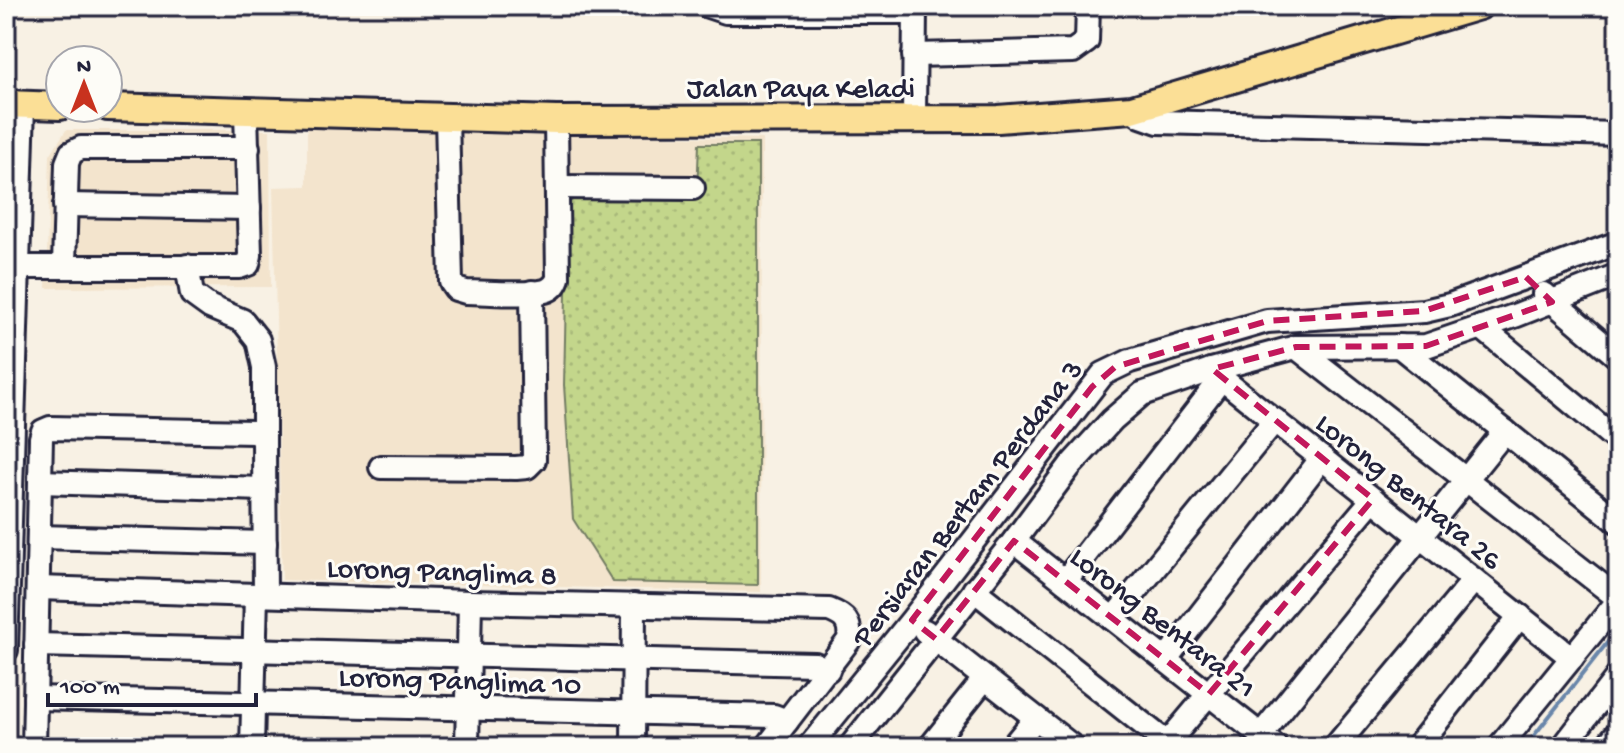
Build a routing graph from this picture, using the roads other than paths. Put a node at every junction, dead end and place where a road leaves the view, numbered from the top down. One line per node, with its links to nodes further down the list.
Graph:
1 (708, 6): 4 (street)
2 (1088, 6): 5 (street)
3 (1479, 6): 9 (main road, Jalan Paya Keladi)
4 (915, 9): 5 (street)
5 (914, 55): 12 (street)
6 (15, 104): 7 (main road); 23 (street)
7 (44, 105)
8 (124, 107): 10 (main road, Jalan Paya Keladi)
9 (1132, 109): 12 (main road, Jalan Paya Keladi); 14 (street)
10 (246, 111): 11 (main road, Jalan Paya Keladi); 15 (street)
11 (447, 117): 13 (main road, Jalan Paya Keladi); 26 (street)
12 (914, 119): 13 (main road, Jalan Paya Keladi)
13 (556, 120): 16 (street)
14 (1618, 134)
15 (248, 148): 18 (street); 19 (street)
16 (557, 187): 17 (street); 26 (street)
17 (693, 188)
18 (65, 205): 19 (street); 21 (street)
19 (249, 208): 22 (street)
20 (1618, 243): 25 (street, Persiaran Bertam Perdana 3)
21 (64, 265): 22 (street); 23 (street)
22 (187, 266): 36 (street)
23 (19, 267): 53 (street)
24 (1617, 276): 27 (street)
25 (1526, 277): 27 (street); 59 (street, Persiaran Bertam Perdana 3)
26 (532, 292): 38 (street)
27 (1552, 302): 28 (street); 31 (street)
28 (1481, 327): 29 (street); 35 (street)
29 (1399, 346): 30 (street); 34 (street)
30 (1296, 347): 32 (street); 39 (street)
31 (1618, 357)
32 (1217, 374): 33 (street, Lorong Bentara 26); 46 (street); 49 (street)
33 (1275, 420): 37 (street, Lorong Bentara 26); 58 (street)
34 (1505, 431): 39 (street); 43 (street)
35 (1618, 441)
36 (264, 442): 40 (street); 41 (street)
37 (1322, 458): 42 (street, Lorong Bentara 26); 67 (street)
38 (381, 467)
39 (1466, 479): 45 (street); 54 (street)
40 (40, 482): 41 (street); 44 (street)
41 (264, 489): 47 (street)
42 (1373, 499): 45 (street, Lorong Bentara 26); 71 (street)
43 (1618, 522)
44 (39, 537): 47 (street); 50 (street)
45 (1420, 537): 48 (street, Lorong Bentara 26); 79 (street)
46 (1014, 541): 49 (street, Lorong Bentara 21); 51 (street)
47 (265, 543): 52 (street)
48 (1474, 580): 57 (street, Lorong Bentara 26); 91 (street)
49 (1065, 581): 58 (street, Lorong Bentara 21)
50 (38, 588): 52 (street, Lorong Panglima 8); 61 (street)
51 (974, 590): 60 (street); 80 (street)
52 (261, 595): 55 (street, Lorong Panglima 8); 63 (street)
53 (7, 598): 62 (street)
54 (1618, 600): 65 (street)
55 (470, 602): 56 (street, Lorong Panglima 8); 64 (street)
56 (634, 605): 66 (street); 68 (street, Lorong Panglima 8)
57 (1520, 616): 65 (street, Lorong Bentara 26); 92 (street)
58 (1113, 619): 67 (street, Lorong Bentara 21)
59 (912, 620): 60 (street); 86 (street, Persiaran Bertam Perdana 3)
60 (936, 639): 70 (street); 87 (street)
61 (36, 645): 63 (street); 72 (street)
62 (6, 650)
63 (255, 650): 64 (street); 73 (street)
64 (469, 655): 66 (street); 74 (street)
65 (1572, 658): 93 (street)
66 (634, 659): 68 (street); 75 (street)
67 (1165, 660): 71 (street, Lorong Bentara 21)
68 (828, 670): 77 (street)
69 (1618, 676): 94 (street)
70 (985, 678): 76 (street); 88 (street)
71 (1209, 694): 79 (street, Lorong Bentara 21); 80 (street)
72 (35, 698): 73 (street, Lorong Panglima 10); 81 (street)
73 (253, 703): 74 (street, Lorong Panglima 10); 82 (street)
74 (468, 709): 75 (street, Lorong Panglima 10); 83 (street)
75 (633, 714): 77 (street, Lorong Panglima 10); 84 (street)
76 (1036, 718): 89 (street); 90 (street)
77 (787, 721): 85 (street)
78 (1618, 732): 95 (street)
79 (1268, 741)
80 (1168, 746)
81 (34, 747)
82 (252, 747)
83 (467, 747)
84 (633, 747)
85 (767, 747)
86 (809, 747)
87 (850, 747)
88 (930, 747)
89 (1012, 747)
90 (1073, 747)
91 (1335, 747)
92 (1417, 747)
93 (1499, 747)
94 (1563, 747)
95 (1606, 747)

